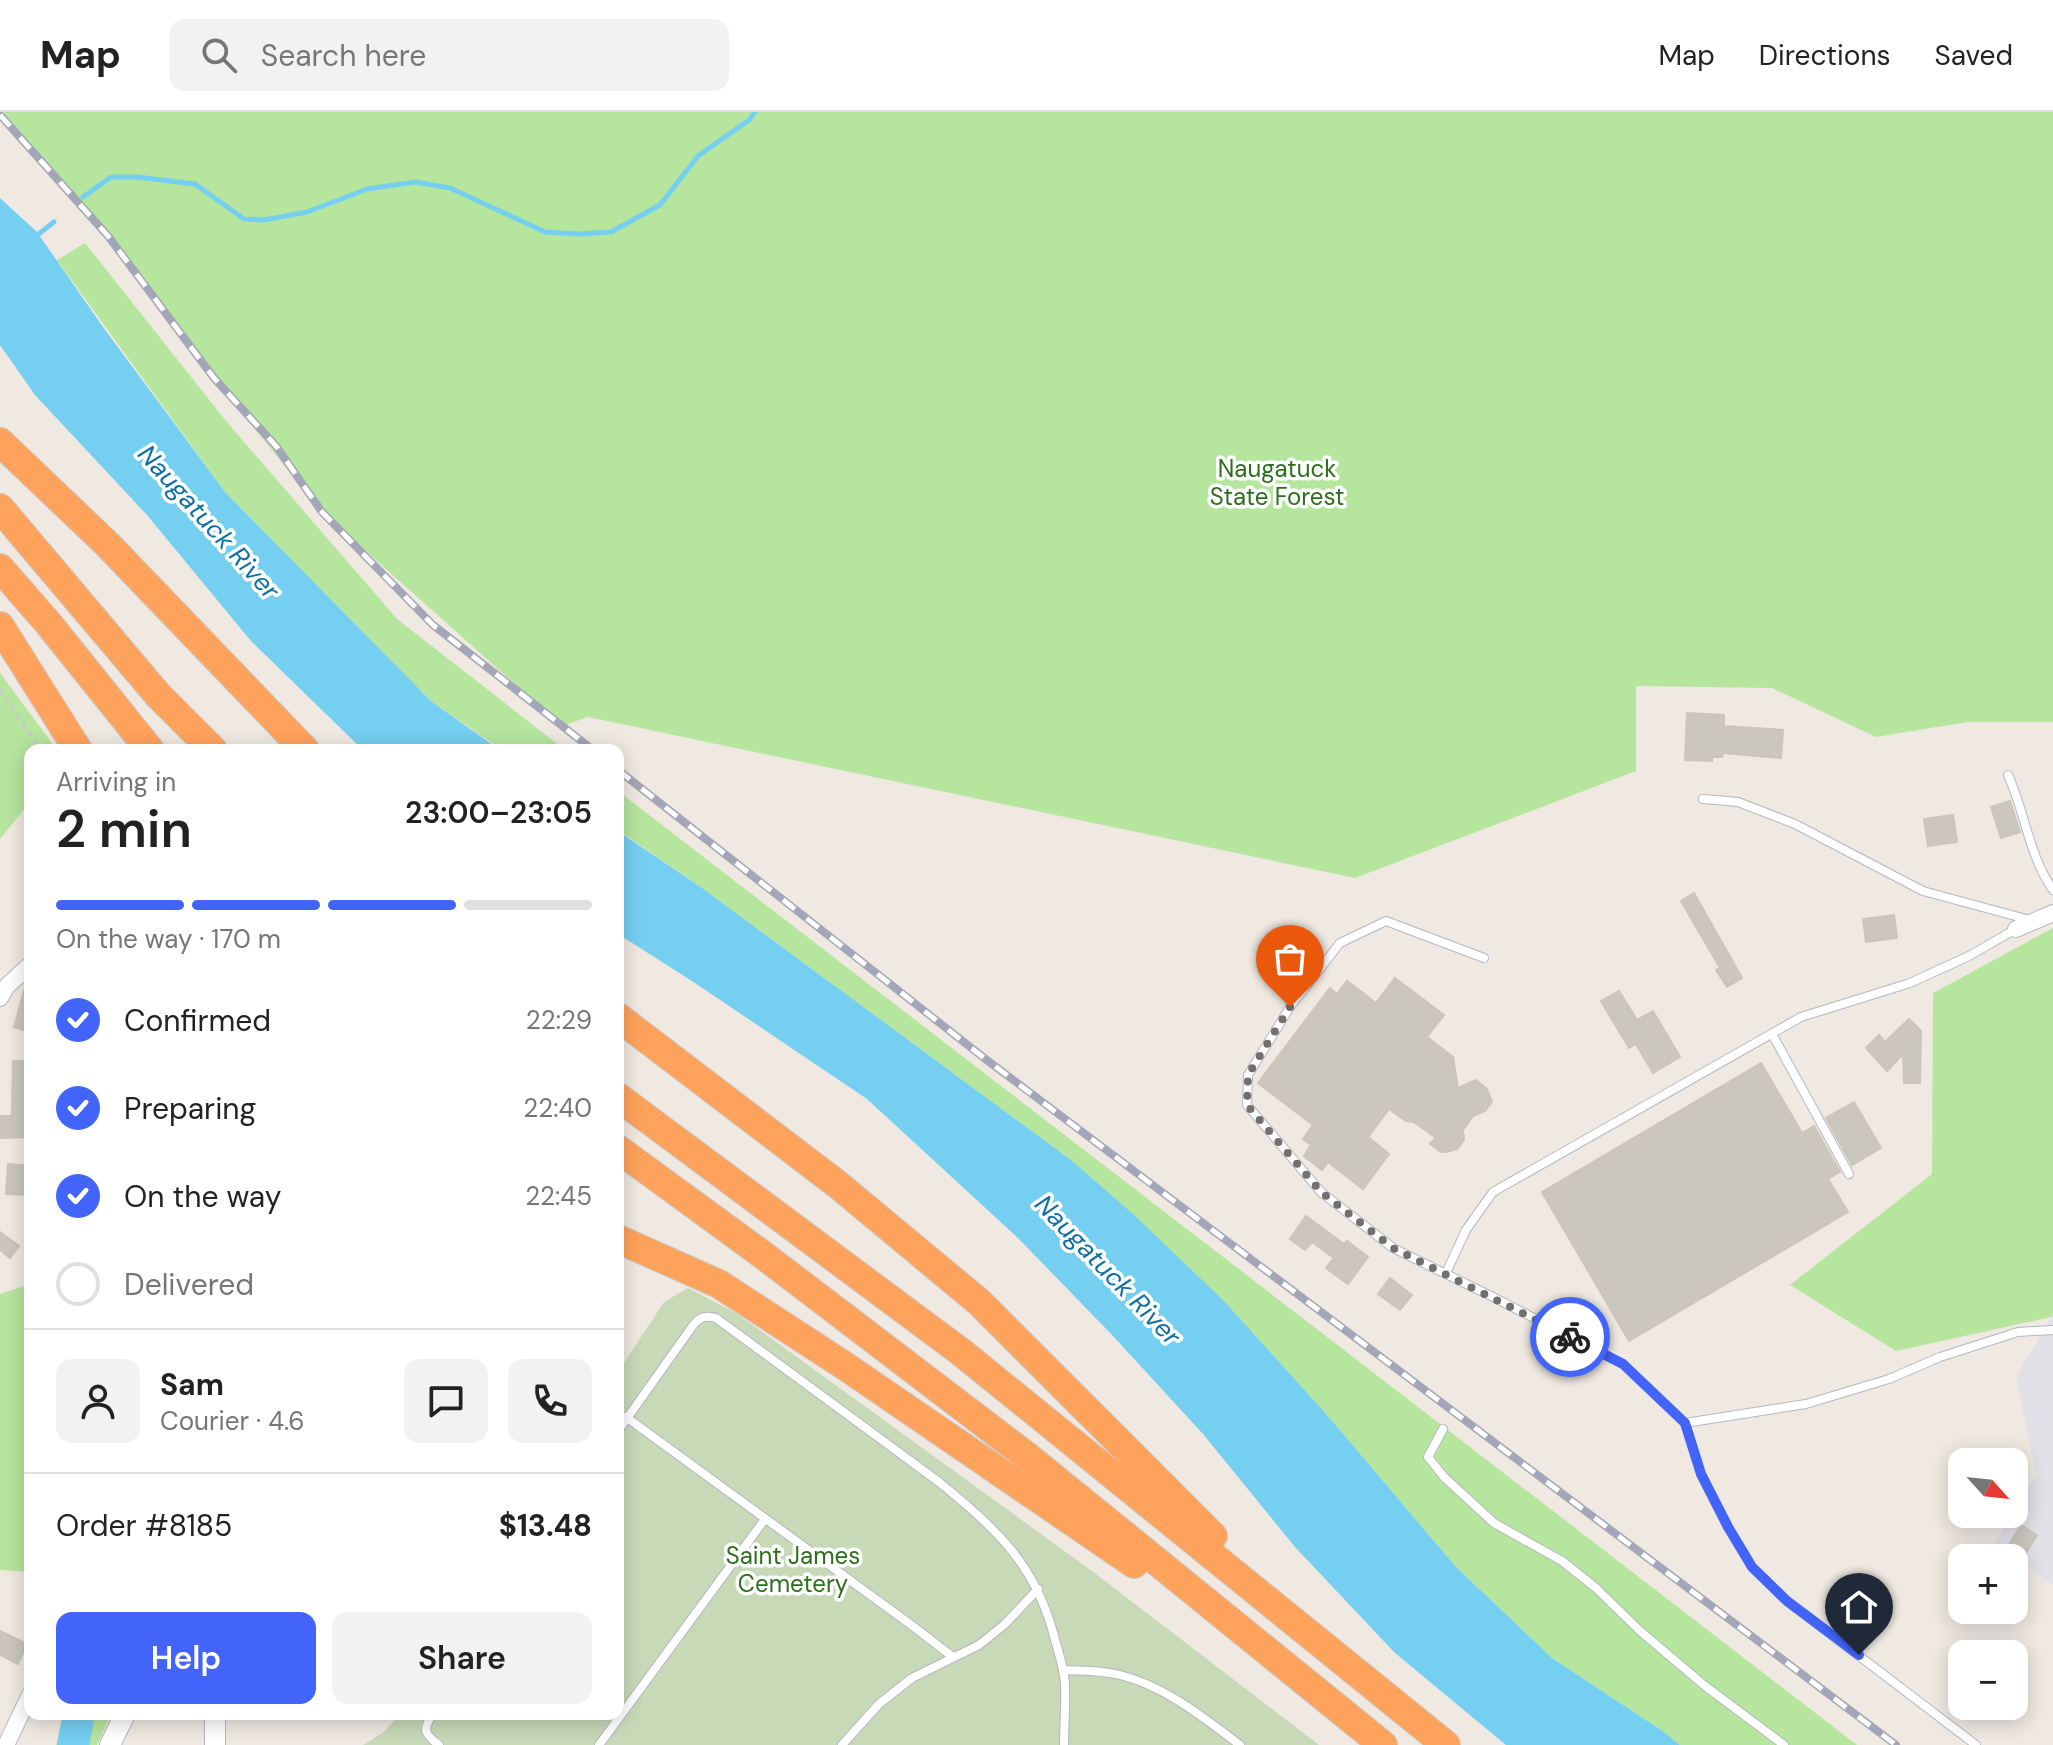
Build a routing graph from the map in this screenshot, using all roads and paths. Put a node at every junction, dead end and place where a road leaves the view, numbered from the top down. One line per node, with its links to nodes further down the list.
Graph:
1 (0, 442): 10 (highway)
2 (0, 508): 9 (highway)
3 (0, 568): 8 (highway)
4 (0, 626): 7 (highway)
5 (0, 689): 6 (path)
6 (37, 744)
7 (74, 744)
8 (145, 744)
9 (207, 744)
10 (299, 744)
11 (2008, 775): 13 (lane)
12 (1703, 799): 15 (lane)
13 (2053, 890)
14 (2053, 913): 15 (street)
15 (2034, 921): 16 (street)
16 (2016, 929): 21 (lane)
17 (1484, 958): 26 (lane)
18 (24, 970): 19 (street)
19 (0, 998)
20 (624, 1022): 34 (highway)
21 (1772, 1034): 24 (lane); 26 (lane)
22 (624, 1101): 34 (highway)
23 (624, 1153): 37 (highway)
24 (1849, 1174)
25 (624, 1242): 37 (highway)
26 (1446, 1273): 30 (lane)
27 (2053, 1330): 30 (lane)
28 (626, 1417): 29 (lane); 32 (lane); 33 (lane)
29 (624, 1420)
30 (1685, 1423): 55 (lane)
31 (1443, 1429): 54 (lane)
32 (765, 1519): 35 (lane); 39 (lane)
33 (1038, 1589): 35 (lane); 36 (lane)
34 (1318, 1641): 53 (highway)
35 (953, 1657): 49 (lane)
36 (1063, 1670): 50 (lane); 51 (lane)
37 (1309, 1684): 52 (highway)
38 (24, 1708): 44 (street)
39 (624, 1711)
40 (122, 1720): 45 (street)
41 (215, 1720): 46 (street)
42 (428, 1720): 47 (lane)
43 (617, 1720): 48 (lane)
44 (6, 1745)
45 (110, 1745)
46 (215, 1745)
47 (439, 1745)
48 (599, 1745)
49 (842, 1745)
50 (1064, 1745)
51 (1240, 1745)
52 (1383, 1745)
53 (1446, 1745)
54 (1784, 1745)
55 (1976, 1745)

